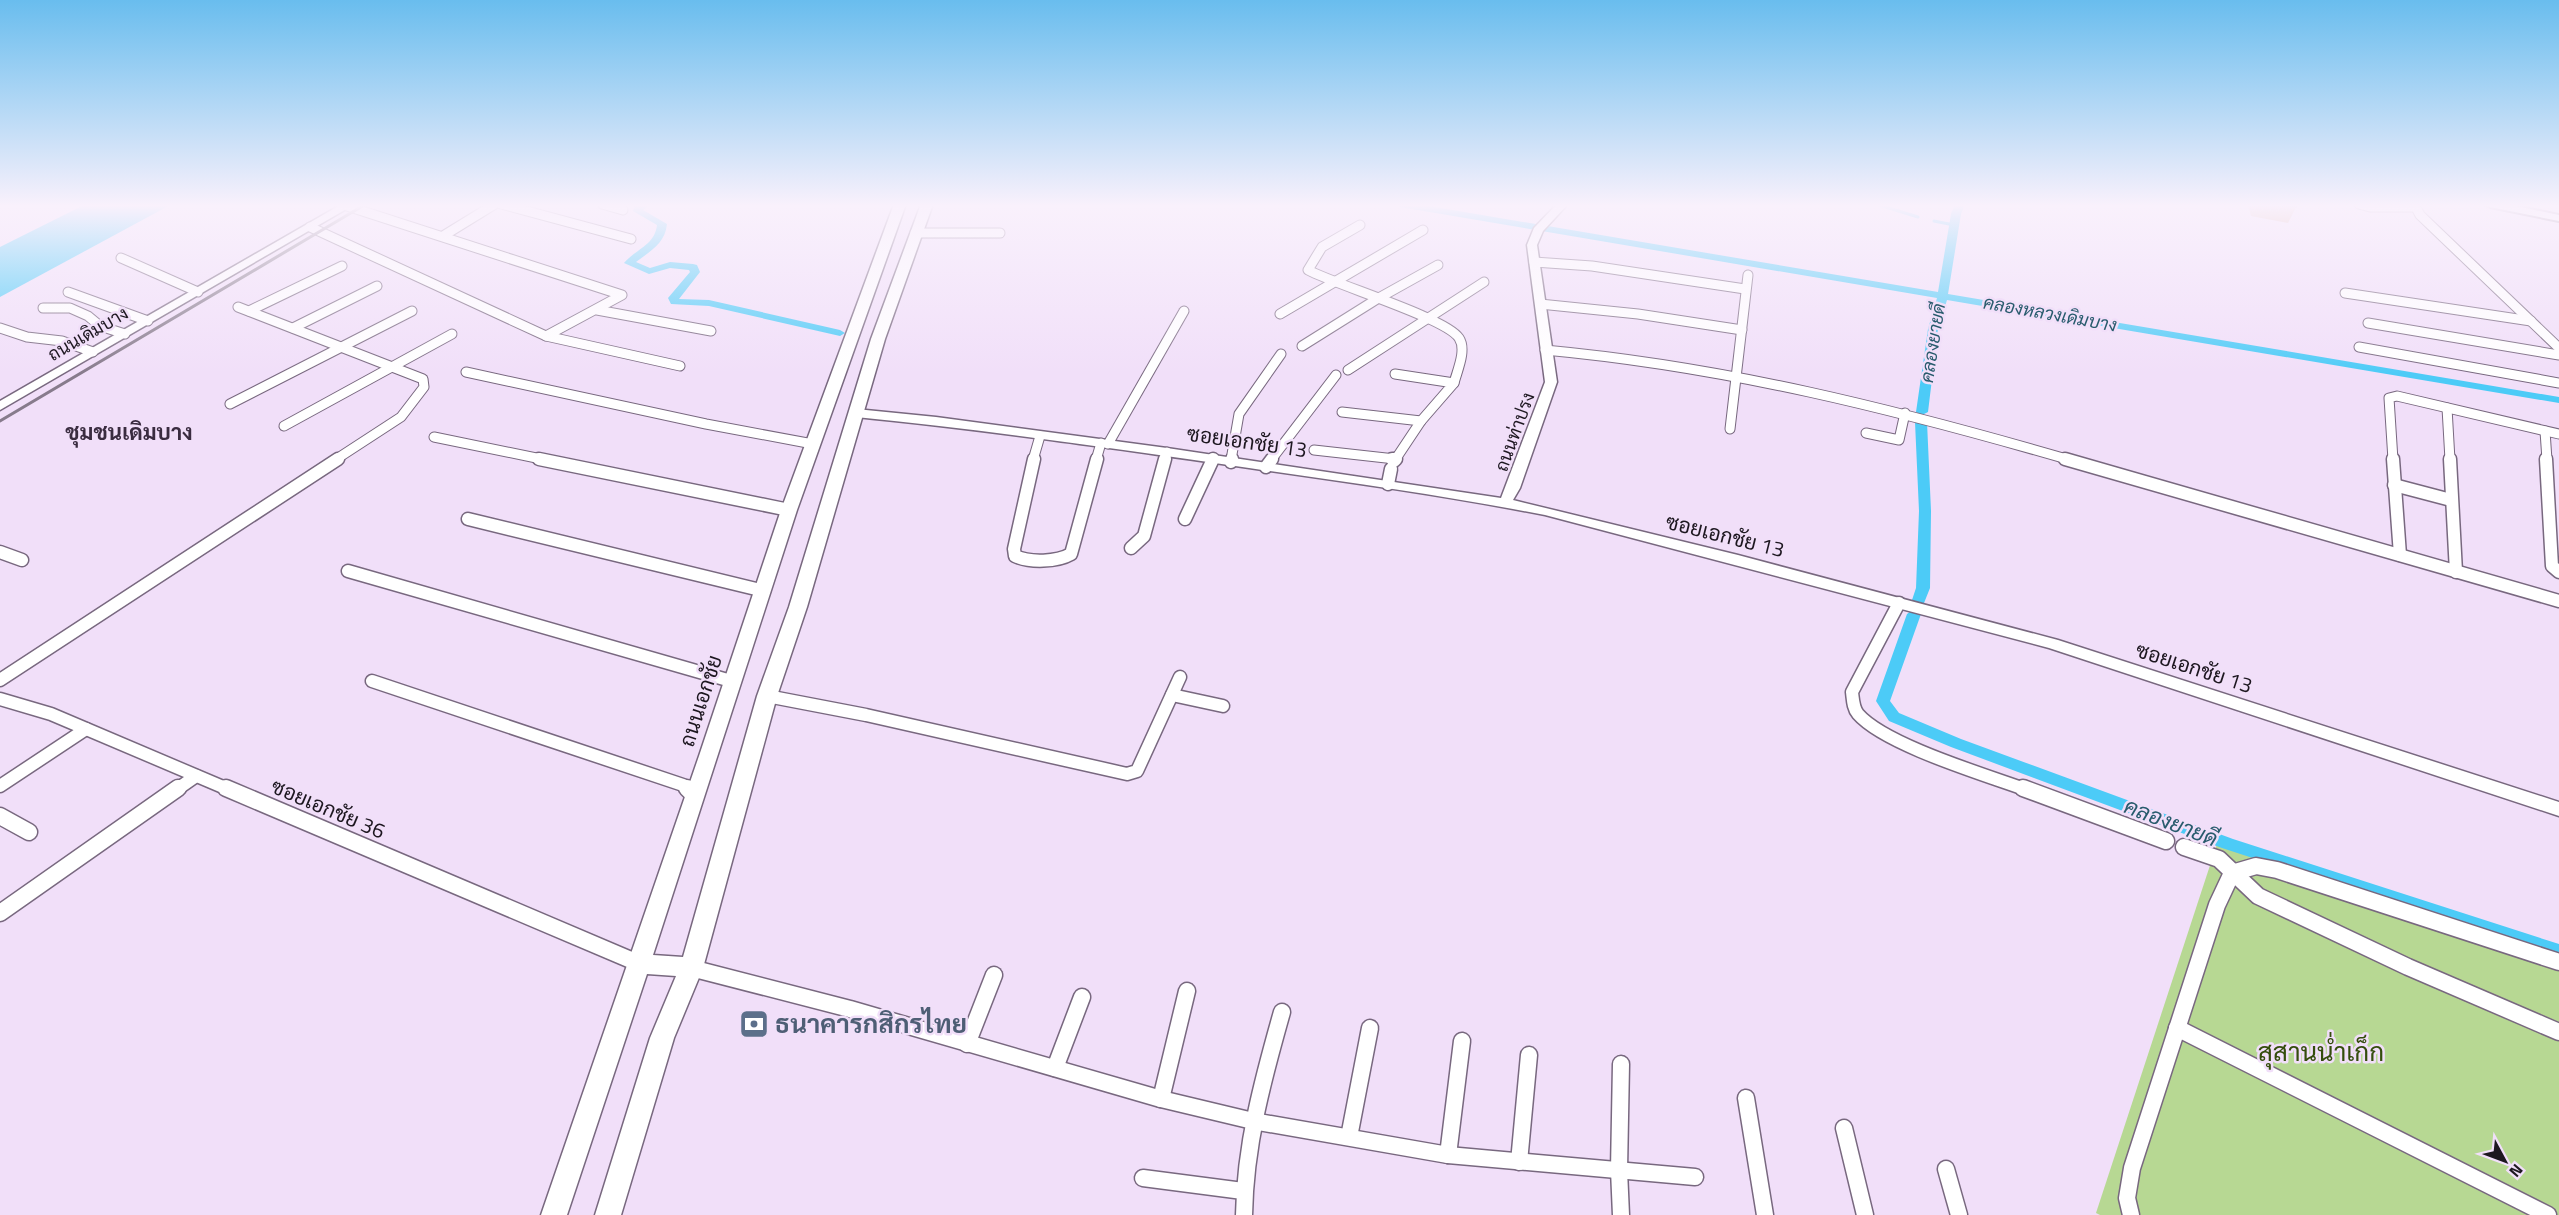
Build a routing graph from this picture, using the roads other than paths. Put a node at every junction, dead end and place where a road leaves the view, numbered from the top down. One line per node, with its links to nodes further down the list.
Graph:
1 (127, 261): 19 (street)
2 (252, 261): 19 (street, ถนนเดิมบาง)
3 (383, 261): 38 (street)
4 (517, 261): 24 (street)
5 (879, 261): 70 (main road, ถนนเอกชัย)
6 (905, 261): 60 (main road)
7 (1312, 261): 14 (street)
8 (1370, 261): 14 (street)
9 (2468, 261): 30 (street)
10 (1534, 262): 17 (street); 22 (street, ถนนท่าปรง)
11 (1438, 265): 21 (street)
12 (342, 266): 33 (street)
13 (1748, 275): 17 (street)
14 (1335, 281): 21 (street); 27 (street)
15 (1484, 282): 28 (street)
16 (377, 286): 33 (street)
17 (1745, 289): 34 (street)
18 (68, 292): 29 (street)
19 (198, 292): 29 (street, ถนนเดิมบาง)
20 (2345, 293): 30 (street)
21 (1377, 299): 28 (street); 39 (street)
22 (1540, 304): 34 (street); 43 (street, ถนนท่าปรง)
23 (43, 308): 36 (street)
24 (597, 310): 35 (street); 38 (street)
25 (412, 311): 40 (street)
26 (1184, 311): 71 (street)
27 (1280, 314)
28 (1428, 320): 49 (street); 54 (street)
29 (148, 321): 36 (street, ถนนเดิมบาง)
30 (2531, 321): 42 (street)
31 (2368, 323): 46 (street)
32 (0, 328): 44 (street)
33 (293, 328): 40 (street)
34 (1742, 330): 52 (street)
35 (711, 331)
36 (125, 334): 44 (street, ถนนเดิมบาง)
37 (452, 334): 48 (street)
38 (546, 336): 47 (street)
39 (1302, 346)
40 (341, 347): 48 (street); 56 (street)
41 (2359, 347): 55 (street)
42 (2559, 348)
43 (1545, 350): 52 (street); 80 (street, ถนนท่าปรง)
44 (93, 352): 57 (street, ถนนเดิมบาง)
45 (1281, 354): 75 (street)
46 (2559, 356)
47 (680, 366)
48 (392, 367): 63 (street); 95 (street)
49 (1348, 370)
50 (466, 372): 70 (street)
51 (1395, 374): 54 (street)
52 (1736, 374): 61 (street); 64 (street)
53 (1336, 375): 76 (street)
54 (1454, 383): 62 (street)
55 (2559, 383)
56 (230, 404)
57 (0, 406)
58 (2447, 408): 65 (street); 78 (street); 79 (street)
59 (1342, 412): 62 (street)
60 (856, 413): 68 (street, ซอยเอกชัย 13); 99 (main road)
61 (1905, 413): 66 (street); 86 (street)
62 (1421, 421): 77 (street)
63 (284, 426)
64 (1730, 429)
65 (2545, 431): 67 (street); 90 (street)
66 (1866, 433)
67 (2559, 434)
68 (1040, 436): 71 (street, ซอยเอกชัย 13); 71 (street)
69 (435, 437): 81 (street)
70 (813, 444): 81 (main road, ถนนเอกชัย)
71 (1104, 444): 73 (street, ซอยเอกชัย 13)
72 (1314, 450): 77 (street)
73 (1167, 452): 74 (street, ซอยเอกชัย 13); 84 (street)
74 (1213, 459): 75 (street, ซอยเอกชัย 13); 83 (street)
75 (1231, 462): 76 (street, ซอยเอกชัย 13)
76 (1266, 467): 77 (street, ซอยเอกชัย 13)
77 (1392, 468): 80 (street, ซอยเอกชัย 13)
78 (2394, 485): 79 (street); 86 (street)
79 (2451, 500): 89 (street)
80 (1505, 502): 93 (street, ซอยเอกชัย 13)
81 (789, 510): 91 (main road, ถนนเอกชัย)
82 (468, 519): 91 (street)
83 (1185, 519)
84 (1131, 548)
85 (0, 552): 87 (street)
86 (2400, 555): 89 (street)
87 (22, 560)
88 (348, 571): 97 (street)
89 (2456, 572): 92 (street)
90 (2559, 572)
91 (764, 591): 97 (main road, ถนนเอกชัย)
92 (2559, 601)
93 (1899, 603): 106 (street, ซอยเอกชัย 13); 109 (street)
94 (1180, 677): 98 (street)
95 (0, 681)
96 (372, 681): 105 (street)
97 (731, 681): 105 (main road, ถนนเอกชัย)
98 (1172, 695): 99 (street); 101 (street)
99 (767, 696): 115 (main road)
100 (0, 699): 102 (street, ซอยเอกชัย 36)
101 (1223, 706)
102 (86, 729): 103 (street, ซอยเอกชัย 36); 104 (street)
103 (196, 776): 112 (street); 114 (street, ซอยเอกชัย 36)
104 (0, 786)
105 (694, 795): 114 (main road, ถนนเอกชัย)
106 (2559, 808)
107 (0, 816): 108 (street)
108 (30, 832)
109 (2166, 841)
110 (2184, 848): 111 (street)
111 (2232, 873): 113 (street); 121 (street); 122 (street)
112 (1, 911)
113 (2559, 962)
114 (638, 963): 115 (main road); 140 (main road, ถนนเอกชัย)
115 (691, 968): 124 (street); 141 (main road)
116 (994, 975): 124 (street)
117 (1187, 991): 129 (street)
118 (1082, 997): 127 (street)
119 (1282, 1012): 130 (street)
120 (1370, 1028): 132 (street)
121 (2177, 1028): 147 (street); 148 (street)
122 (2559, 1032)
123 (1462, 1041): 133 (street)
124 (967, 1044): 127 (street)
125 (1529, 1055): 134 (street)
126 (1621, 1064): 136 (street)
127 (1055, 1068): 129 (street)
128 (1746, 1098): 144 (street)
129 (1161, 1099): 130 (street)
130 (1253, 1121): 132 (street); 139 (street)
131 (1844, 1128): 145 (street)
132 (1349, 1137): 133 (street)
133 (1448, 1155): 134 (street)
134 (1520, 1162): 136 (street)
135 (1946, 1169): 146 (street)
136 (1619, 1170): 137 (street); 143 (street)
137 (1695, 1177)
138 (1143, 1178): 139 (street)
139 (1243, 1191): 142 (street)
140 (554, 1215)
141 (608, 1215)
142 (1244, 1215)
143 (1621, 1215)
144 (1765, 1215)
145 (1864, 1215)
146 (1959, 1215)
147 (2131, 1215)
148 (2548, 1215)

